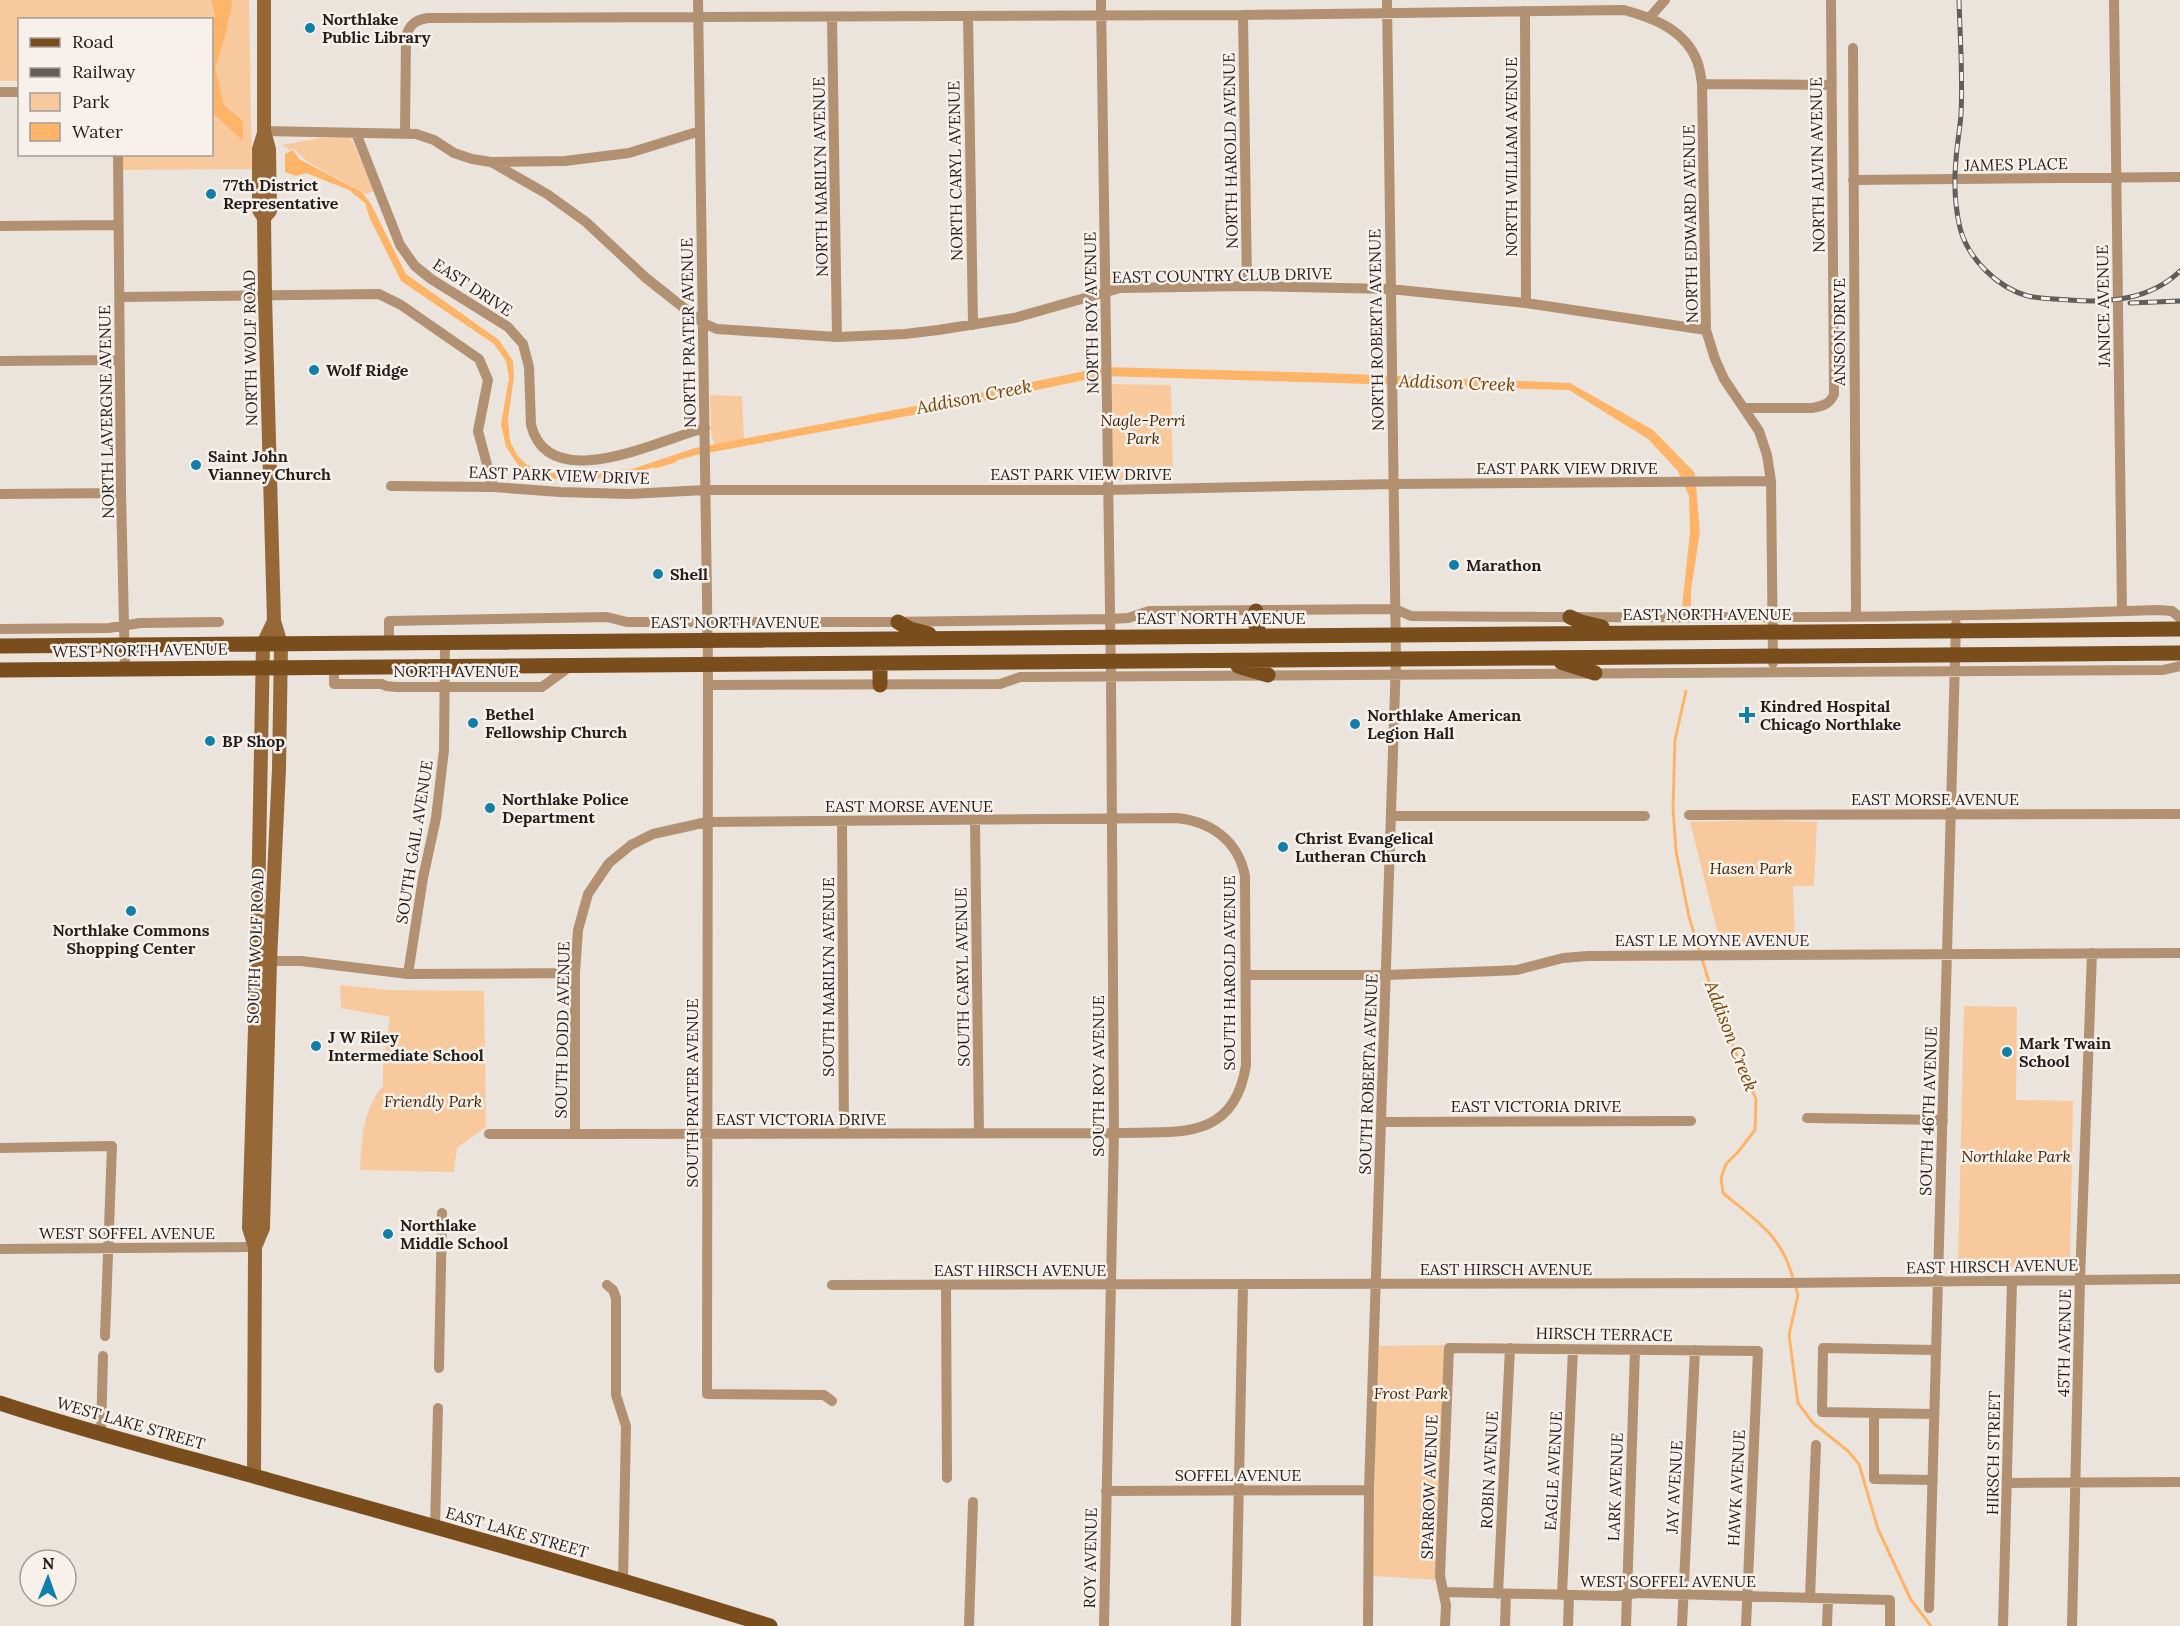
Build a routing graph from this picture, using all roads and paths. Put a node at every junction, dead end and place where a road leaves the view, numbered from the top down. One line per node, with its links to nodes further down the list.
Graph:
1 (264, 0): 22 (main road, NORTH WOLF ROAD)
2 (698, 0): 14 (street, NORTH PRATER AVENUE)
3 (1101, 0): 10 (street, NORTH ROY AVENUE)
4 (1387, 0): 9 (street, NORTH ROBERTA AVENUE)
5 (1665, 0): 15 (street)
6 (1831, 0): 18 (street, NORTH ALVIN AVENUE)
7 (2114, 0): 27 (street, JANICE AVENUE)
8 (1525, 11): 9 (street, NORTH EDWARD AVENUE); 15 (street, NORTH EDWARD AVENUE); 37 (street, NORTH WILLIAM AVENUE)
9 (1387, 13): 11 (street, NORTH EDWARD AVENUE); 33 (street, NORTH ROBERTA AVENUE)
10 (1102, 15): 11 (street, NORTH EDWARD AVENUE); 13 (street, NORTH EDWARD AVENUE); 34 (street, NORTH ROY AVENUE)
11 (1243, 15): 32 (street, NORTH HAROLD AVENUE)
12 (832, 16): 13 (street, NORTH EDWARD AVENUE); 14 (street, NORTH EDWARD AVENUE); 41 (street, NORTH MARILYN AVENUE)
13 (968, 16): 39 (street, NORTH CARYL AVENUE)
14 (698, 17): 21 (street, NORTH PRATER AVENUE); 23 (street, NORTH EDWARD AVENUE)
15 (1650, 17): 17 (street, NORTH EDWARD AVENUE)
16 (1853, 48): 29 (street, ANSON DRIVE)
17 (1702, 84): 18 (street); 40 (street, NORTH EDWARD AVENUE)
18 (1831, 85): 44 (street, NORTH ALVIN AVENUE)
19 (0, 92): 20 (street)
20 (18, 92)
21 (700, 131): 26 (street); 38 (street, NORTH PRATER AVENUE)
22 (264, 132): 24 (street, EAST COUNTRY CLUB DRIVE); 35 (main road, NORTH WOLF ROAD)
23 (405, 132): 24 (street, EAST COUNTRY CLUB DRIVE); 26 (street, EAST COUNTRY CLUB DRIVE)
24 (356, 133): 45 (street, EAST DRIVE)
25 (118, 156): 30 (street, NORTH LAVERGNE AVENUE)
26 (491, 162): 38 (street, EAST COUNTRY CLUB DRIVE)
27 (2116, 177): 28 (street, JAMES PLACE); 29 (street, JAMES PLACE); 55 (street, JANICE AVENUE)
28 (2180, 177)
29 (1853, 180): 58 (street, ANSON DRIVE)
30 (118, 225): 31 (street); 36 (street, NORTH LAVERGNE AVENUE)
31 (0, 226)
32 (1246, 286): 33 (street, EAST COUNTRY CLUB DRIVE); 34 (street, EAST COUNTRY CLUB DRIVE)
33 (1390, 289): 37 (street, EAST COUNTRY CLUB DRIVE); 47 (street, NORTH ROBERTA AVENUE)
34 (1105, 291): 39 (street, EAST COUNTRY CLUB DRIVE); 51 (street, NORTH ROY AVENUE)
35 (265, 296): 36 (street); 49 (street); 63 (main road, NORTH WOLF ROAD)
36 (119, 297): 42 (street, NORTH LAVERGNE AVENUE)
37 (1526, 303): 40 (street, EAST COUNTRY CLUB DRIVE)
38 (703, 323): 41 (street, EAST COUNTRY CLUB DRIVE); 45 (street, NORTH PRATER AVENUE)
39 (973, 325): 41 (street, EAST COUNTRY CLUB DRIVE)
40 (1706, 330): 44 (street, NORTH EDWARD AVENUE)
41 (837, 337)
42 (119, 360): 43 (street); 52 (street, NORTH LAVERGNE AVENUE)
43 (0, 361)
44 (1745, 408): 46 (street, NORTH EDWARD AVENUE)
45 (705, 428): 50 (street, NORTH PRATER AVENUE)
46 (1771, 481): 47 (street, EAST PARK VIEW DRIVE); 59 (street, NORTH EDWARD AVENUE)
47 (1393, 484): 51 (street, EAST PARK VIEW DRIVE); 54 (street, NORTH ROBERTA AVENUE)
48 (391, 486): 49 (street, EAST PARK VIEW DRIVE)
49 (493, 487): 50 (street, EAST PARK VIEW DRIVE)
50 (705, 490): 51 (street, EAST PARK VIEW DRIVE); 66 (street, NORTH PRATER AVENUE)
51 (1108, 490): 61 (street, NORTH ROY AVENUE)
52 (121, 493): 53 (street); 67 (street, NORTH LAVERGNE AVENUE)
53 (0, 494)
54 (1395, 609): 56 (street, EAST NORTH AVENUE); 60 (street, EAST NORTH AVENUE); 74 (street, NORTH ROBERTA AVENUE)
55 (2122, 611): 57 (street, EAST NORTH AVENUE); 62 (street, EAST NORTH AVENUE)
56 (1256, 612): 61 (street, EAST NORTH AVENUE); 75 (main road)
57 (1956, 614): 58 (street, EAST NORTH AVENUE); 70 (street, SOUTH 46TH AVENUE)
58 (1856, 615): 59 (street, EAST NORTH AVENUE)
59 (1772, 616): 60 (street, EAST NORTH AVENUE); 73 (street, NORTH EDWARD AVENUE)
60 (1570, 617): 72 (main road)
61 (1110, 619): 65 (street, EAST NORTH AVENUE); 76 (street, NORTH ROY AVENUE)
62 (2180, 619): 71 (main road)
63 (274, 621): 81 (main road, NORTH WOLF ROAD); 82 (main road, NORTH WOLF ROAD)
64 (219, 622): 67 (street, WEST NORTH AVENUE)
65 (898, 622): 66 (street, EAST NORTH AVENUE); 77 (main road)
66 (707, 623): 78 (street, NORTH PRATER AVENUE); 79 (street, EAST NORTH AVENUE)
67 (124, 626): 68 (street, WEST NORTH AVENUE); 83 (street, NORTH LAVERGNE AVENUE)
68 (0, 629)
69 (2180, 629): 71 (main road, EAST NORTH AVENUE)
70 (1956, 630): 71 (main road, EAST NORTH AVENUE); 73 (main road, EAST NORTH AVENUE); 87 (street, SOUTH 46TH AVENUE)
71 (2153, 630)
72 (1623, 632): 73 (main road, EAST NORTH AVENUE); 74 (main road, EAST NORTH AVENUE)
73 (1773, 632): 88 (street, NORTH EDWARD AVENUE)
74 (1395, 635): 75 (main road, EAST NORTH AVENUE); 100 (street, NORTH ROBERTA AVENUE)
75 (1261, 636): 76 (main road, EAST NORTH AVENUE)
76 (1110, 637): 77 (main road, EAST NORTH AVENUE); 90 (street, NORTH ROY AVENUE)
77 (946, 639): 78 (main road, EAST NORTH AVENUE)
78 (707, 640): 80 (main road, EAST NORTH AVENUE); 94 (street, NORTH PRATER AVENUE)
79 (389, 642): 80 (main road, EAST NORTH AVENUE); 82 (main road, EAST NORTH AVENUE)
80 (444, 642): 96 (street, SOUTH GAIL AVENUE)
81 (263, 644): 82 (main road, EAST NORTH AVENUE); 83 (main road, WEST NORTH AVENUE); 97 (main road, SOUTH WOLF ROAD)
82 (281, 644): 98 (main road, SOUTH WOLF ROAD)
83 (124, 645): 84 (main road, WEST NORTH AVENUE); 101 (street, NORTH LAVERGNE AVENUE)
84 (0, 646)
85 (2143, 653): 86 (main road); 87 (main road); 95 (main road)
86 (2180, 653)
87 (1955, 655): 88 (main road); 103 (street, SOUTH 46TH AVENUE)
88 (1773, 656): 89 (main road); 104 (street, NORTH EDWARD AVENUE)
89 (1547, 658): 100 (main road); 105 (main road)
90 (1111, 661): 91 (main road); 92 (main road); 107 (street, SOUTH ROY AVENUE)
91 (1214, 661): 100 (main road); 106 (main road)
92 (880, 664): 94 (main road); 109 (main road)
93 (572, 665): 94 (main road); 96 (main road); 110 (street, NORTH AVENUE)
94 (708, 665): 108 (street, SOUTH PRATER AVENUE)
95 (2180, 665): 103 (street)
96 (445, 666): 99 (main road); 110 (street, SOUTH GAIL AVENUE)
97 (263, 667): 98 (main road, WEST NORTH AVENUE); 101 (main road, WEST NORTH AVENUE); 123 (main road, SOUTH WOLF ROAD)
98 (281, 667): 99 (main road); 123 (main road, SOUTH WOLF ROAD)
99 (334, 667): 110 (street, NORTH AVENUE)
100 (1395, 667): 105 (street); 106 (street); 114 (street, SOUTH ROBERTA AVENUE)
101 (125, 669): 102 (main road, WEST NORTH AVENUE)
102 (0, 670)
103 (1955, 671): 104 (street); 111 (street, SOUTH 46TH AVENUE)
104 (1773, 672): 105 (street)
105 (1595, 674)
106 (1268, 675): 107 (street)
107 (1111, 677): 109 (street); 116 (street, SOUTH ROY AVENUE)
108 (708, 685): 109 (street); 119 (street, SOUTH PRATER AVENUE)
109 (880, 685)
110 (445, 687): 125 (street, SOUTH GAIL AVENUE)
111 (1951, 814): 112 (street, EAST MORSE AVENUE); 113 (street, EAST MORSE AVENUE); 122 (street, SOUTH 46TH AVENUE)
112 (2180, 814)
113 (1689, 815)
114 (1391, 816): 115 (street); 127 (street, SOUTH ROBERTA AVENUE)
115 (1645, 816)
116 (1111, 817): 118 (street, EAST MORSE AVENUE); 126 (street, SOUTH HAROLD AVENUE); 133 (street, SOUTH ROY AVENUE)
117 (842, 821): 118 (street, EAST MORSE AVENUE); 119 (street, EAST MORSE AVENUE); 137 (street, SOUTH MARILYN AVENUE)
118 (975, 821): 132 (street, SOUTH CARYL AVENUE)
119 (707, 822): 124 (street, SOUTH DODD AVENUE); 136 (street, SOUTH PRATER AVENUE)
120 (2092, 953): 121 (street, EAST LE MOYNE AVENUE); 122 (street, EAST LE MOYNE AVENUE); 144 (street, 45TH AVENUE)
121 (2180, 953)
122 (1947, 955): 127 (street, EAST LE MOYNE AVENUE); 129 (street, SOUTH 46TH AVENUE)
123 (264, 961): 125 (street); 140 (main road, SOUTH WOLF ROAD)
124 (575, 973): 125 (street); 135 (street, SOUTH DODD AVENUE)
125 (408, 974)
126 (1246, 975): 127 (street, EAST LE MOYNE AVENUE); 133 (street, SOUTH HAROLD AVENUE)
127 (1386, 975): 131 (street, SOUTH ROBERTA AVENUE)
128 (1808, 1118): 129 (street)
129 (1942, 1120): 146 (street, SOUTH 46TH AVENUE)
130 (1691, 1121): 131 (street, EAST VICTORIA DRIVE)
131 (1381, 1122): 147 (street, SOUTH ROBERTA AVENUE)
132 (979, 1133): 133 (street, EAST VICTORIA DRIVE); 137 (street, EAST VICTORIA DRIVE)
133 (1114, 1133): 150 (street, SOUTH ROY AVENUE)
134 (489, 1134): 135 (street, EAST VICTORIA DRIVE)
135 (575, 1134): 136 (street, EAST VICTORIA DRIVE)
136 (707, 1134): 137 (street, EAST VICTORIA DRIVE); 163 (street, SOUTH PRATER AVENUE)
137 (844, 1134)
138 (0, 1148): 141 (street)
139 (442, 1213): 162 (street)
140 (255, 1247): 141 (street, WEST SOFFEL AVENUE); 170 (main road, SOUTH WOLF ROAD)
141 (110, 1248): 142 (street, WEST SOFFEL AVENUE); 153 (street)
142 (0, 1249)
143 (2180, 1279): 144 (street, EAST HIRSCH AVENUE)
144 (2080, 1280): 145 (street, EAST HIRSCH AVENUE); 175 (street, 45TH AVENUE)
145 (2012, 1281): 146 (street, EAST HIRSCH AVENUE); 174 (street, HIRSCH STREET)
146 (1938, 1282): 147 (street, EAST HIRSCH AVENUE); 159 (street, SOUTH 46TH AVENUE)
147 (1376, 1284): 151 (street, EAST HIRSCH AVENUE); 177 (street, SOUTH ROBERTA AVENUE)
148 (607, 1285): 181 (street)
149 (946, 1285): 150 (street, EAST HIRSCH AVENUE); 152 (street, EAST HIRSCH AVENUE); 171 (street)
150 (1112, 1285): 151 (street, EAST HIRSCH AVENUE); 178 (street, SOUTH ROY AVENUE)
151 (1243, 1285): 176 (street)
152 (832, 1286)
153 (105, 1336)
154 (1449, 1348): 155 (street, HIRSCH TERRACE); 182 (street, SPARROW AVENUE)
155 (1510, 1348): 156 (street, HIRSCH TERRACE); 183 (street, ROBIN AVENUE)
156 (1573, 1349): 157 (street, HIRSCH TERRACE); 186 (street, EAGLE AVENUE)
157 (1635, 1350): 158 (street, HIRSCH TERRACE); 184 (street, LARK AVENUE)
158 (1695, 1350): 160 (street, HIRSCH TERRACE); 185 (street, JAY AVENUE)
159 (1936, 1350): 166 (street); 167 (street, SOUTH 46TH AVENUE)
160 (1758, 1351): 187 (street, HAWK AVENUE)
161 (103, 1356): 168 (street)
162 (439, 1368)
163 (832, 1401)
164 (0, 1402): 168 (main road, WEST LAKE STREET)
165 (438, 1408): 180 (street)
166 (1874, 1413): 167 (street); 172 (street)
167 (1934, 1414): 172 (street, SOUTH 46TH AVENUE)
168 (101, 1435): 170 (main road, WEST LAKE STREET)
169 (1816, 1445): 188 (street)
170 (254, 1476): 180 (main road, EAST LAKE STREET)
171 (947, 1478)
172 (1933, 1480): 190 (street, SOUTH 46TH AVENUE)
173 (2180, 1482): 175 (street)
174 (2007, 1483): 175 (street); 204 (street, HIRSCH STREET)
175 (2075, 1483): 205 (street, 45TH AVENUE)
176 (1240, 1489): 177 (street, SOFFEL AVENUE); 178 (street, SOFFEL AVENUE); 194 (street)
177 (1369, 1490): 195 (street)
178 (1106, 1491): 193 (street, ROY AVENUE)
179 (973, 1502): 192 (street)
180 (435, 1528): 181 (main road, EAST LAKE STREET)
181 (624, 1581): 191 (main road, EAST LAKE STREET)
182 (1445, 1593): 183 (street, WEST SOFFEL AVENUE); 196 (street, SPARROW AVENUE)
183 (1502, 1594): 186 (street, WEST SOFFEL AVENUE); 197 (street, ROBIN AVENUE)
184 (1627, 1594): 185 (street, WEST SOFFEL AVENUE); 186 (street, WEST SOFFEL AVENUE); 199 (street, LARK AVENUE)
185 (1684, 1594): 187 (street, WEST SOFFEL AVENUE); 200 (street, JAY AVENUE)
186 (1565, 1595): 198 (street, EAGLE AVENUE)
187 (1746, 1596): 188 (street, WEST SOFFEL AVENUE); 201 (street, HAWK AVENUE)
188 (1810, 1598): 189 (street, WEST SOFFEL AVENUE)
189 (1828, 1599): 202 (street); 203 (street, WEST SOFFEL AVENUE)
190 (1929, 1608)
191 (770, 1626)
192 (969, 1626)
193 (1104, 1626)
194 (1236, 1626)
195 (1368, 1626)
196 (1445, 1626)
197 (1505, 1626)
198 (1568, 1626)
199 (1626, 1626)
200 (1682, 1626)
201 (1746, 1626)
202 (1827, 1626)
203 (1890, 1626)
204 (2003, 1626)
205 (2072, 1626)

